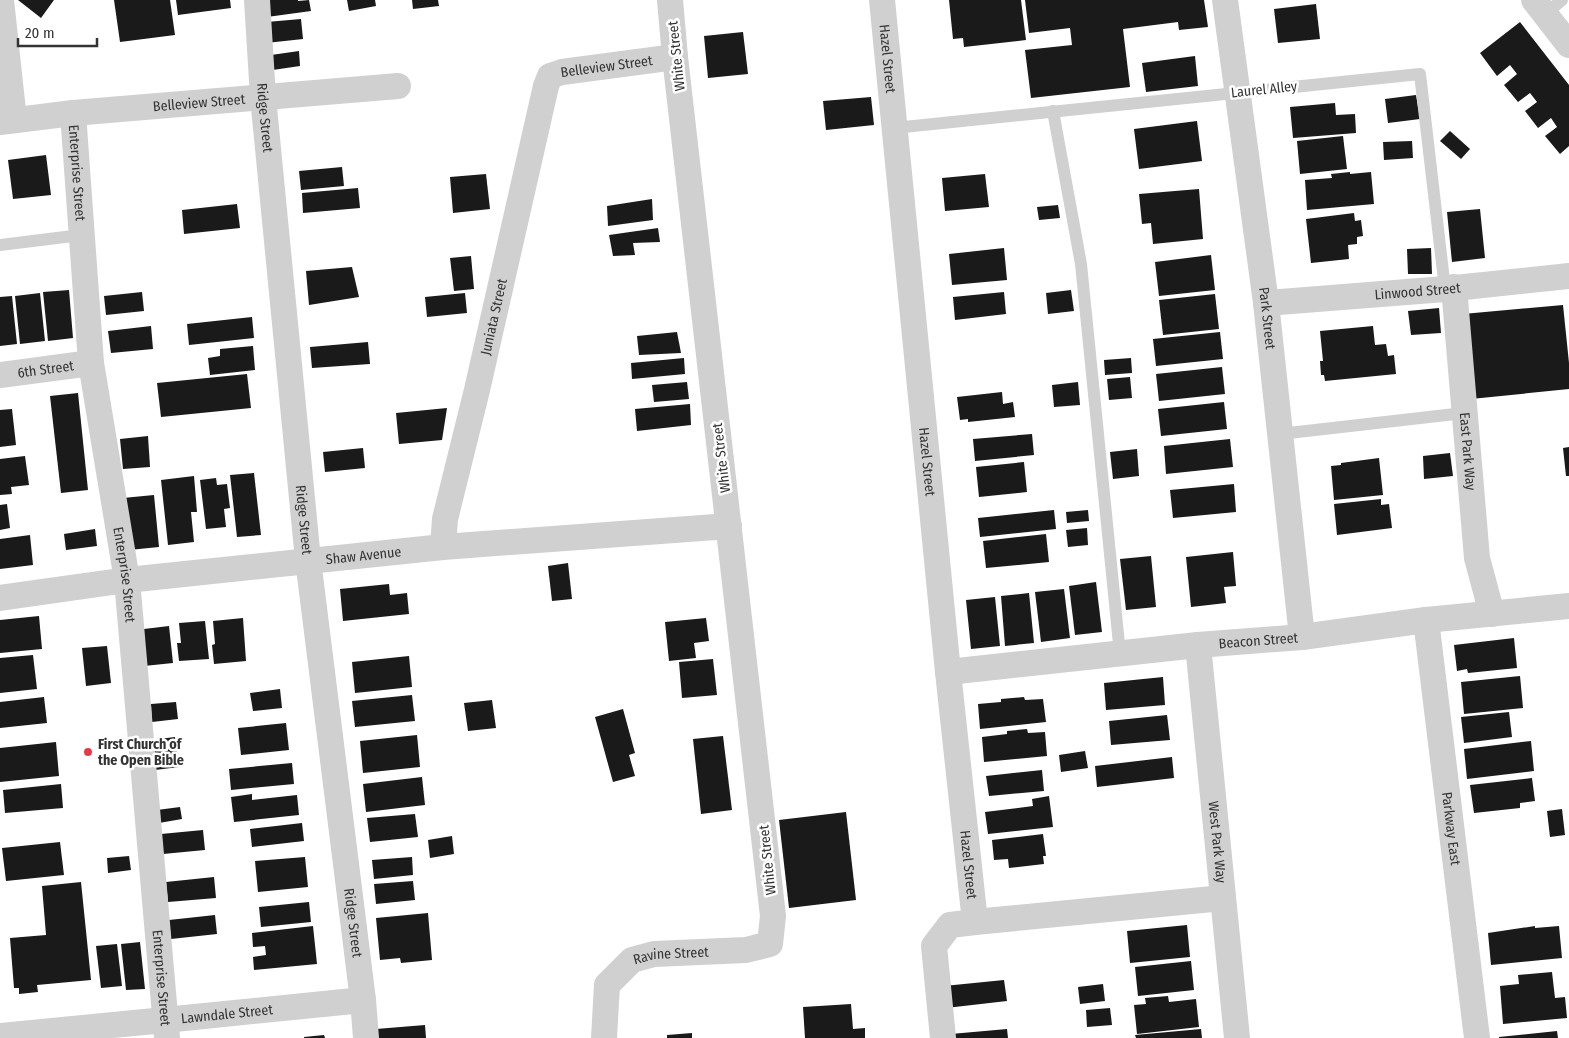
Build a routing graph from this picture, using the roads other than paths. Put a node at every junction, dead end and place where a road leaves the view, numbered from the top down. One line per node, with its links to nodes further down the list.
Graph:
1 (257, 0): 12 (street, Ridge Street)
2 (670, 0): 8 (street, White Street)
3 (882, 0): 16 (street, Hazel Street)
4 (1225, 0): 11 (street, Park Street)
5 (1547, 5): 7 (street)
6 (2, 12): 15 (street)
7 (1569, 45)
8 (675, 57): 10 (street, Belleview Street); 26 (street, White Street)
9 (398, 86): 12 (street, Belleview Street)
10 (546, 86): 27 (street, Juniata Street)
11 (1236, 92): 13 (lane, Laurel Alley); 20 (lane, Laurel Alley); 21 (street, Park Street)
12 (263, 97): 14 (street, Belleview Street); 28 (street, Ridge Street)
13 (1053, 111): 16 (lane, Laurel Alley); 36 (lane)
14 (73, 113): 15 (street, Belleview Street); 17 (street, Enterprise Street)
15 (7, 121)
16 (894, 128): 37 (street, Hazel Street)
17 (82, 235): 18 (lane); 22 (street, Enterprise Street)
18 (0, 245)
19 (1569, 276): 20 (street, Linwood Street)
20 (1450, 288): 21 (street, Linwood Street); 24 (street, East Park Way)
21 (1266, 304): 25 (street, Park Street)
22 (90, 363): 23 (street, 6th Street); 29 (street, Enterprise Street)
23 (0, 375)
24 (1464, 413): 25 (lane); 32 (street, East Park Way)
25 (1280, 434): 34 (street, Park Street)
26 (729, 526): 27 (street, Shaw Avenue); 39 (street, White Street)
27 (443, 547): 28 (street, Shaw Avenue)
28 (308, 560): 29 (street, Shaw Avenue); 41 (street, Ridge Street)
29 (127, 580): 30 (street, Shaw Avenue); 42 (street, Enterprise Street)
30 (0, 598)
31 (1569, 606): 32 (street, Beacon Street)
32 (1492, 614): 33 (street, Beacon Street)
33 (1426, 620): 34 (street, Beacon Street); 48 (street, Parkway East)
34 (1302, 637): 35 (street, Beacon Street)
35 (1198, 645): 36 (street, Beacon Street); 38 (street, West Park Way)
36 (1120, 654): 37 (street, Beacon Street)
37 (948, 672): 40 (street, Hazel Street)
38 (1223, 898): 40 (street); 47 (street, West Park Way)
39 (773, 916): 45 (street, Ravine Street)
40 (975, 922): 46 (street)
41 (363, 1000): 42 (street, Lawndale Street); 44 (street, Ridge Street)
42 (166, 1029): 43 (street, Lawndale Street)
43 (0, 1036)
44 (366, 1038)
45 (604, 1038)
46 (943, 1038)
47 (1237, 1038)
48 (1477, 1038)

